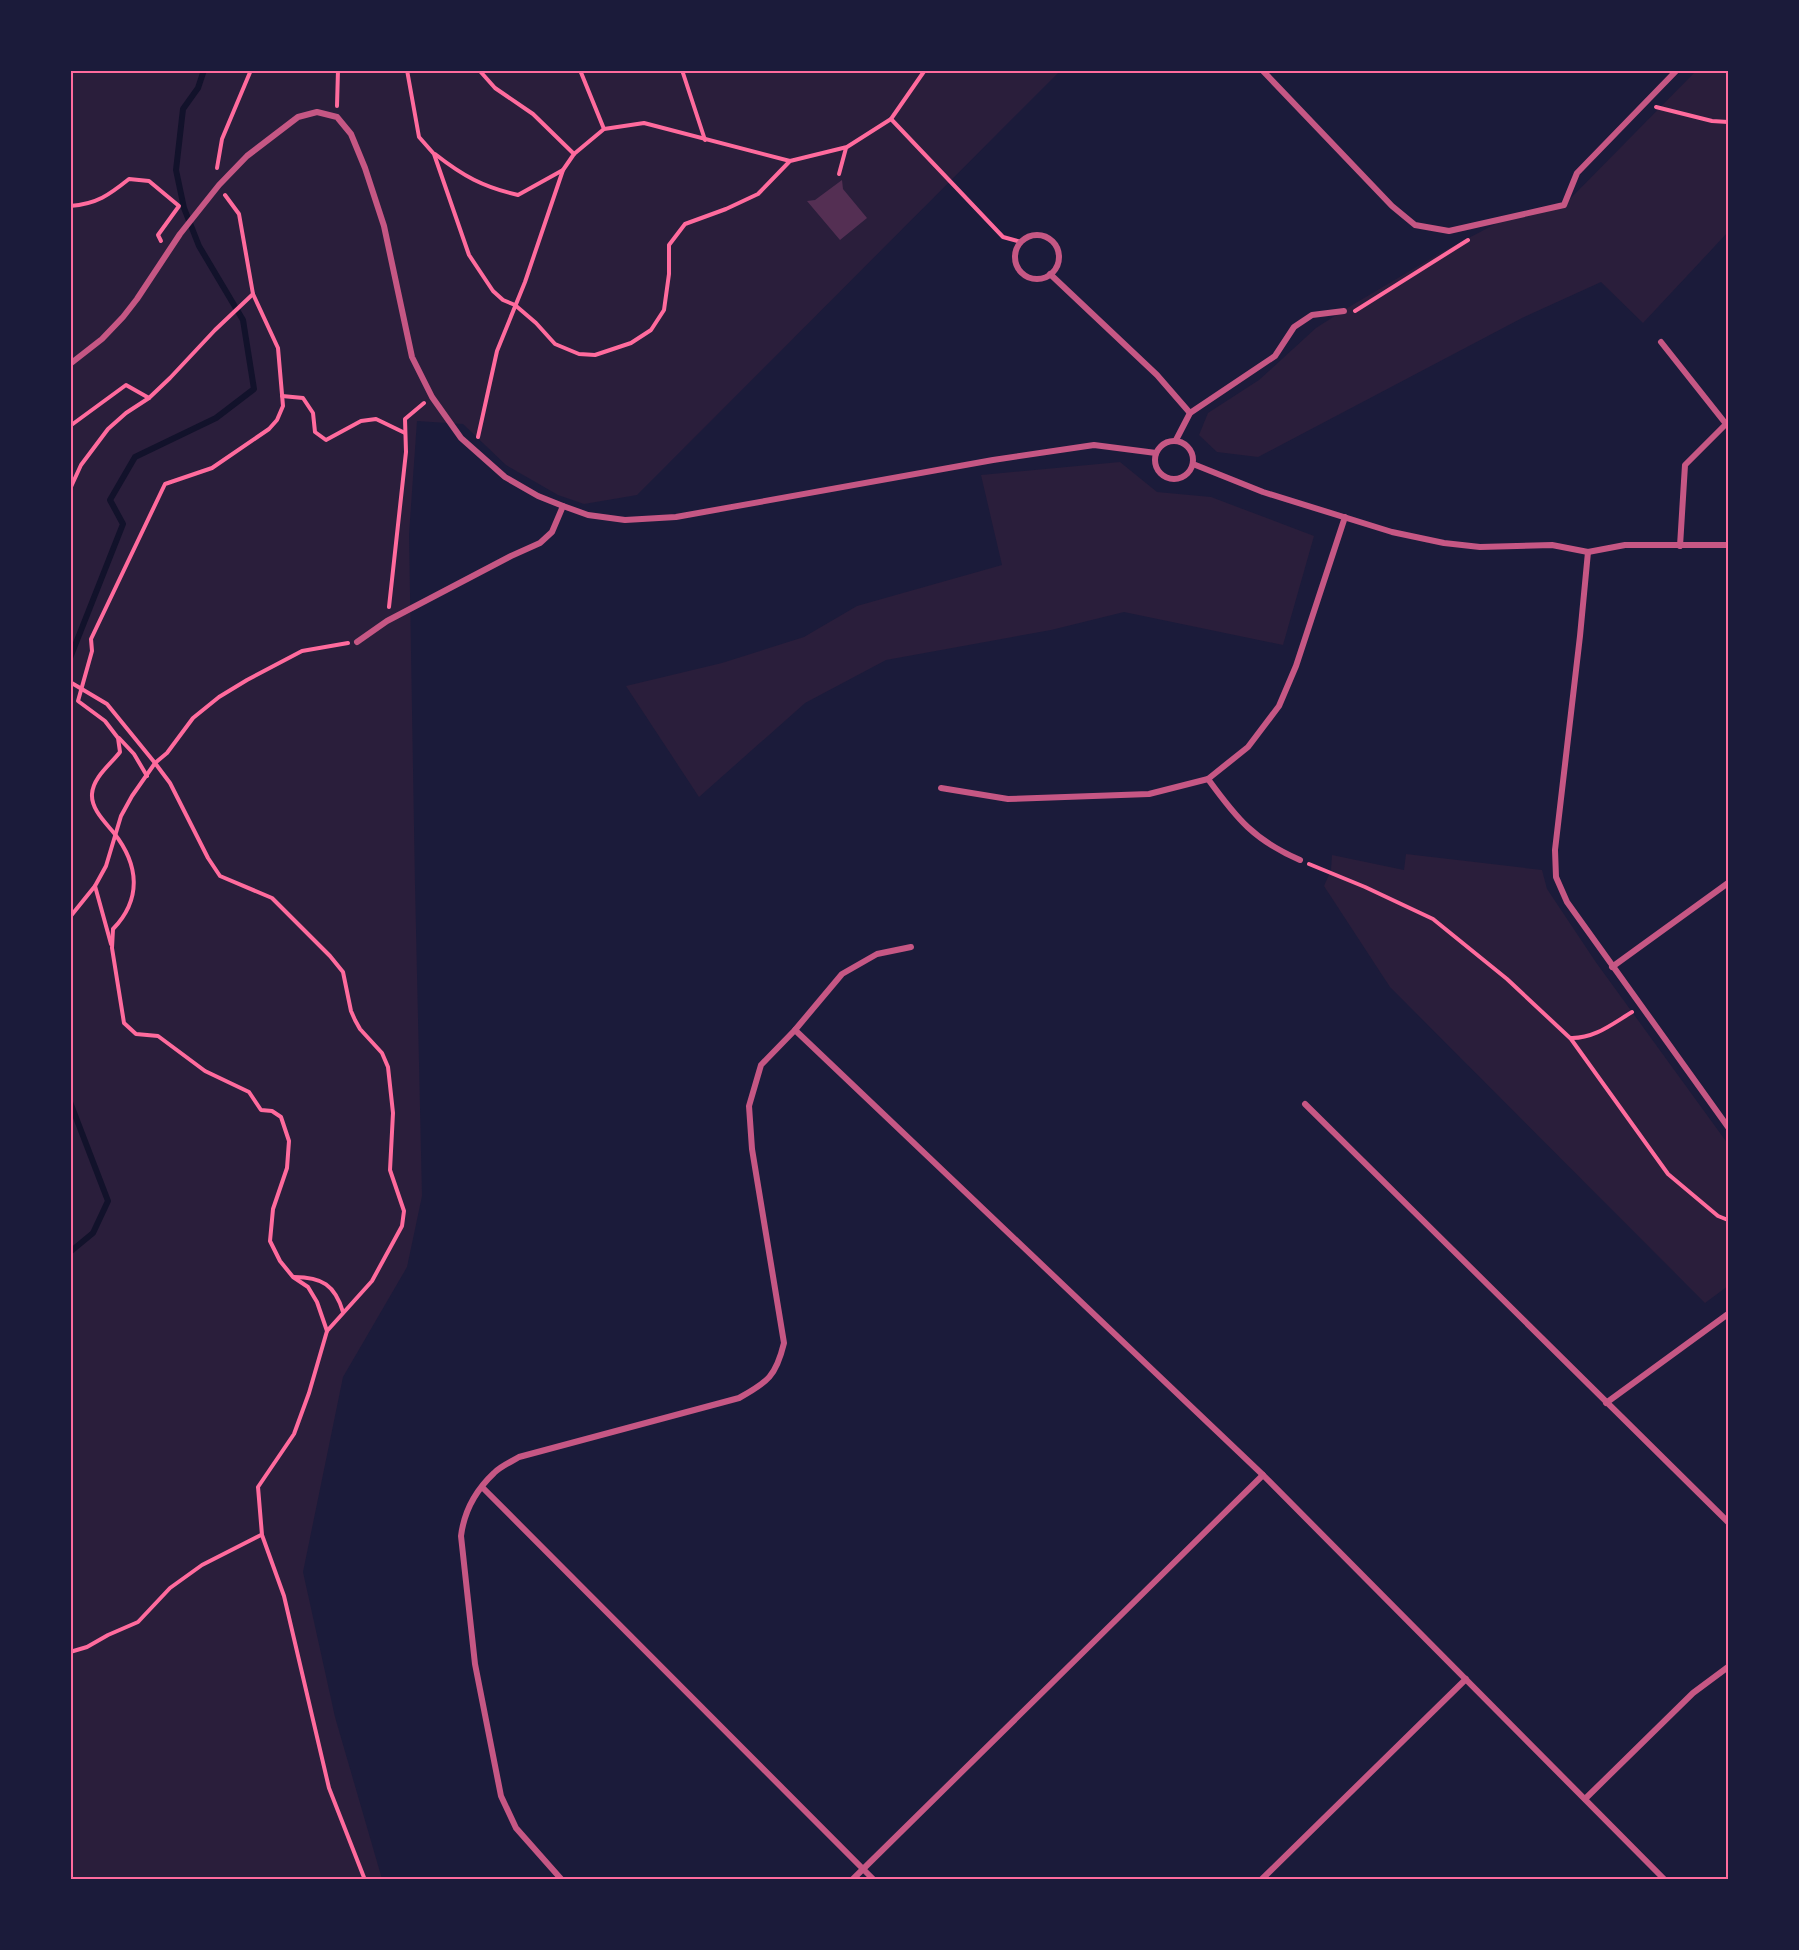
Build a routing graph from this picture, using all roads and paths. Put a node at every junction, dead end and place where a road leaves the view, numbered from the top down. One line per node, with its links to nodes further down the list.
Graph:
1 (338, 70): 10 (path)
2 (407, 70): 16 (path)
3 (479, 70): 17 (path)
4 (580, 70): 13 (path)
5 (682, 70): 14 (path)
6 (925, 70): 11 (path)
7 (1262, 70): 9 (street)
8 (1677, 70): 9 (street)
9 (1644, 104): 12 (path)
10 (337, 117): 24 (street); 31 (street)
11 (891, 119): 15 (path); 23 (path)
12 (1728, 122)
13 (604, 129): 14 (path); 17 (path)
14 (705, 140): 18 (path)
15 (847, 147): 18 (path); 20 (path)
16 (435, 154): 19 (path); 26 (path)
17 (574, 154): 19 (path)
18 (790, 162): 26 (path)
19 (563, 170): 26 (path)
20 (838, 174)
21 (70, 206): 24 (path)
22 (1471, 239): 27 (path)
23 (1021, 242): 25 (street); 25 (street)
24 (167, 254): 29 (street)
25 (1050, 274): 33 (street)
26 (515, 305): 38 (path)
27 (1344, 312): 33 (street)
28 (1661, 342): 34 (street)
29 (70, 364)
30 (282, 396): 32 (path); 36 (path); 50 (path)
31 (432, 397): 36 (path); 38 (street)
32 (149, 398): 35 (path); 41 (path)
33 (1190, 412): 37 (street)
34 (1727, 423): 45 (street)
35 (70, 426)
36 (406, 434): 47 (path)
37 (1176, 440): 39 (street); 40 (street)
38 (475, 450): 42 (street)
39 (1156, 453): 40 (street); 42 (street)
40 (1193, 464): 43 (street)
41 (70, 489)
42 (563, 507): 47 (street)
43 (1345, 517): 46 (street); 53 (street)
44 (1728, 545): 45 (street)
45 (1680, 546): 46 (street)
46 (1588, 552): 62 (street)
47 (387, 621): 48 (street)
48 (357, 642): 51 (path)
49 (70, 682): 51 (path)
50 (118, 738): 52 (path); 55 (path)
51 (155, 763): 52 (path); 70 (path)
52 (147, 776): 55 (path)
53 (1208, 779): 54 (street); 56 (street)
54 (941, 788)
55 (116, 836): 58 (path); 60 (path)
56 (1300, 860): 65 (path)
57 (1728, 883): 62 (street)
58 (95, 886): 59 (path); 60 (path)
59 (70, 917)
60 (112, 948): 69 (path)
61 (911, 948): 64 (street)
62 (1612, 967): 63 (street)
63 (1642, 1006): 65 (path); 67 (street)
64 (795, 1030): 74 (street); 75 (street)
65 (1570, 1038): 68 (path)
66 (1305, 1104): 73 (street)
67 (1728, 1127)
68 (1728, 1220)
69 (293, 1276): 70 (path); 72 (path)
70 (343, 1312): 72 (path)
71 (1728, 1314): 73 (street)
72 (327, 1330): 77 (path)
73 (1606, 1403): 76 (street)
74 (1263, 1475): 80 (street); 82 (street)
75 (482, 1487): 82 (street); 85 (street)
76 (1728, 1522)
77 (262, 1534): 78 (path); 84 (path)
78 (70, 1652)
79 (1728, 1667): 81 (street)
80 (1466, 1679): 81 (street); 88 (street)
81 (1585, 1799): 83 (street)
82 (863, 1868): 86 (street); 87 (street)
83 (1662, 1879)
84 (365, 1880)
85 (562, 1880)
86 (852, 1880)
87 (874, 1880)
88 (1261, 1880)

